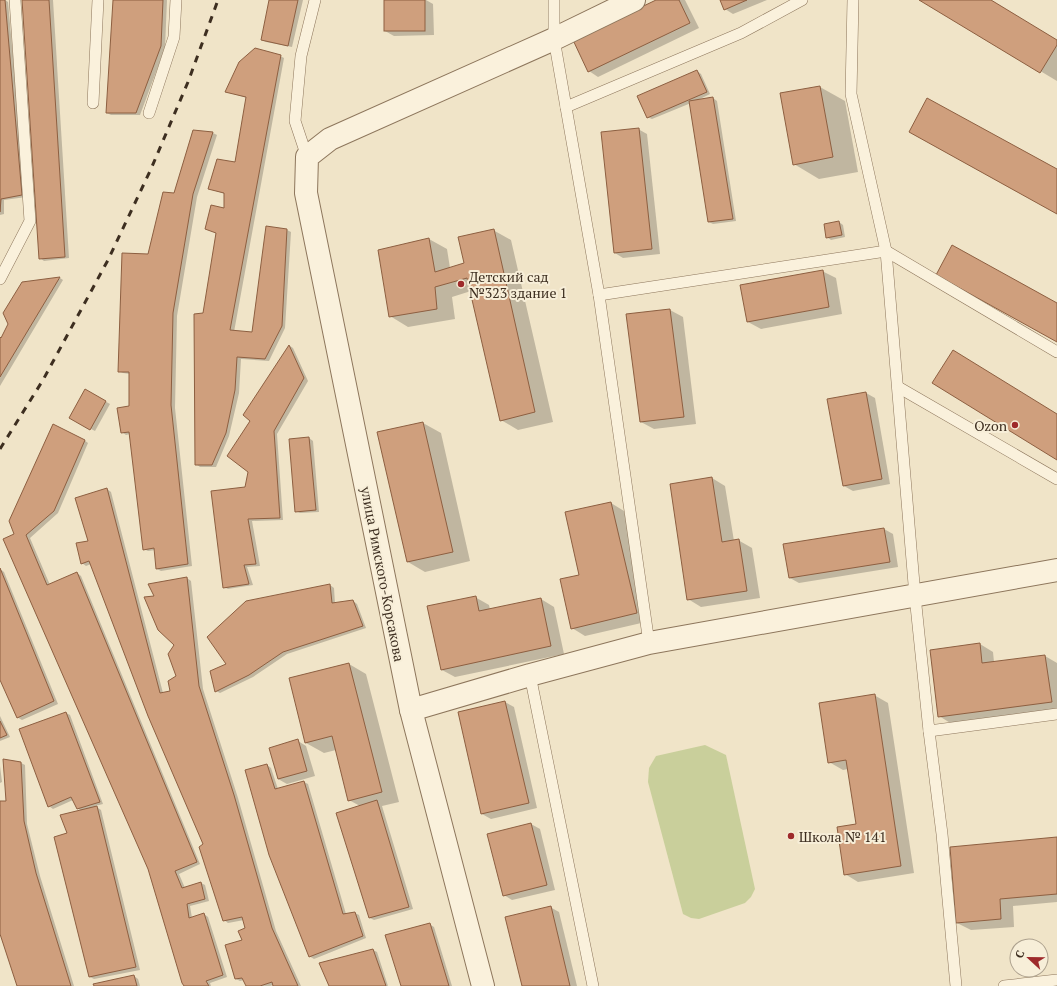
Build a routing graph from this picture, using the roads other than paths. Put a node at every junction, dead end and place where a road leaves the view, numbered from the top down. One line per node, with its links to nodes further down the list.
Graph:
1 (15, 0): 15 (lane)
2 (98, 0): 10 (lane)
3 (176, 0): 12 (lane)
4 (314, 0): 13 (lane)
5 (554, 0): 9 (lane)
6 (634, 0): 9 (street)
7 (802, 0): 11 (lane)
8 (853, 0): 14 (lane)
9 (554, 40): 11 (lane); 13 (street)
10 (93, 103)
11 (566, 107): 16 (lane)
12 (149, 113)
13 (307, 157): 24 (street, улица Римского-Корсакова)
14 (886, 251): 16 (lane); 17 (lane); 18 (lane)
15 (0, 279)
16 (599, 295): 22 (lane)
17 (1057, 352)
18 (898, 387): 19 (lane); 21 (lane)
19 (1057, 479)
20 (1057, 570): 21 (street)
21 (915, 596): 22 (street); 26 (lane)
22 (649, 643): 23 (street)
23 (530, 675): 24 (street); 29 (lane)
24 (411, 710): 28 (street, улица Римского-Корсакова)
25 (1057, 714): 26 (lane)
26 (929, 731): 30 (lane)
27 (1057, 980): 31 (lane)
28 (483, 986)
29 (593, 986)
30 (956, 986)
31 (1004, 986)

